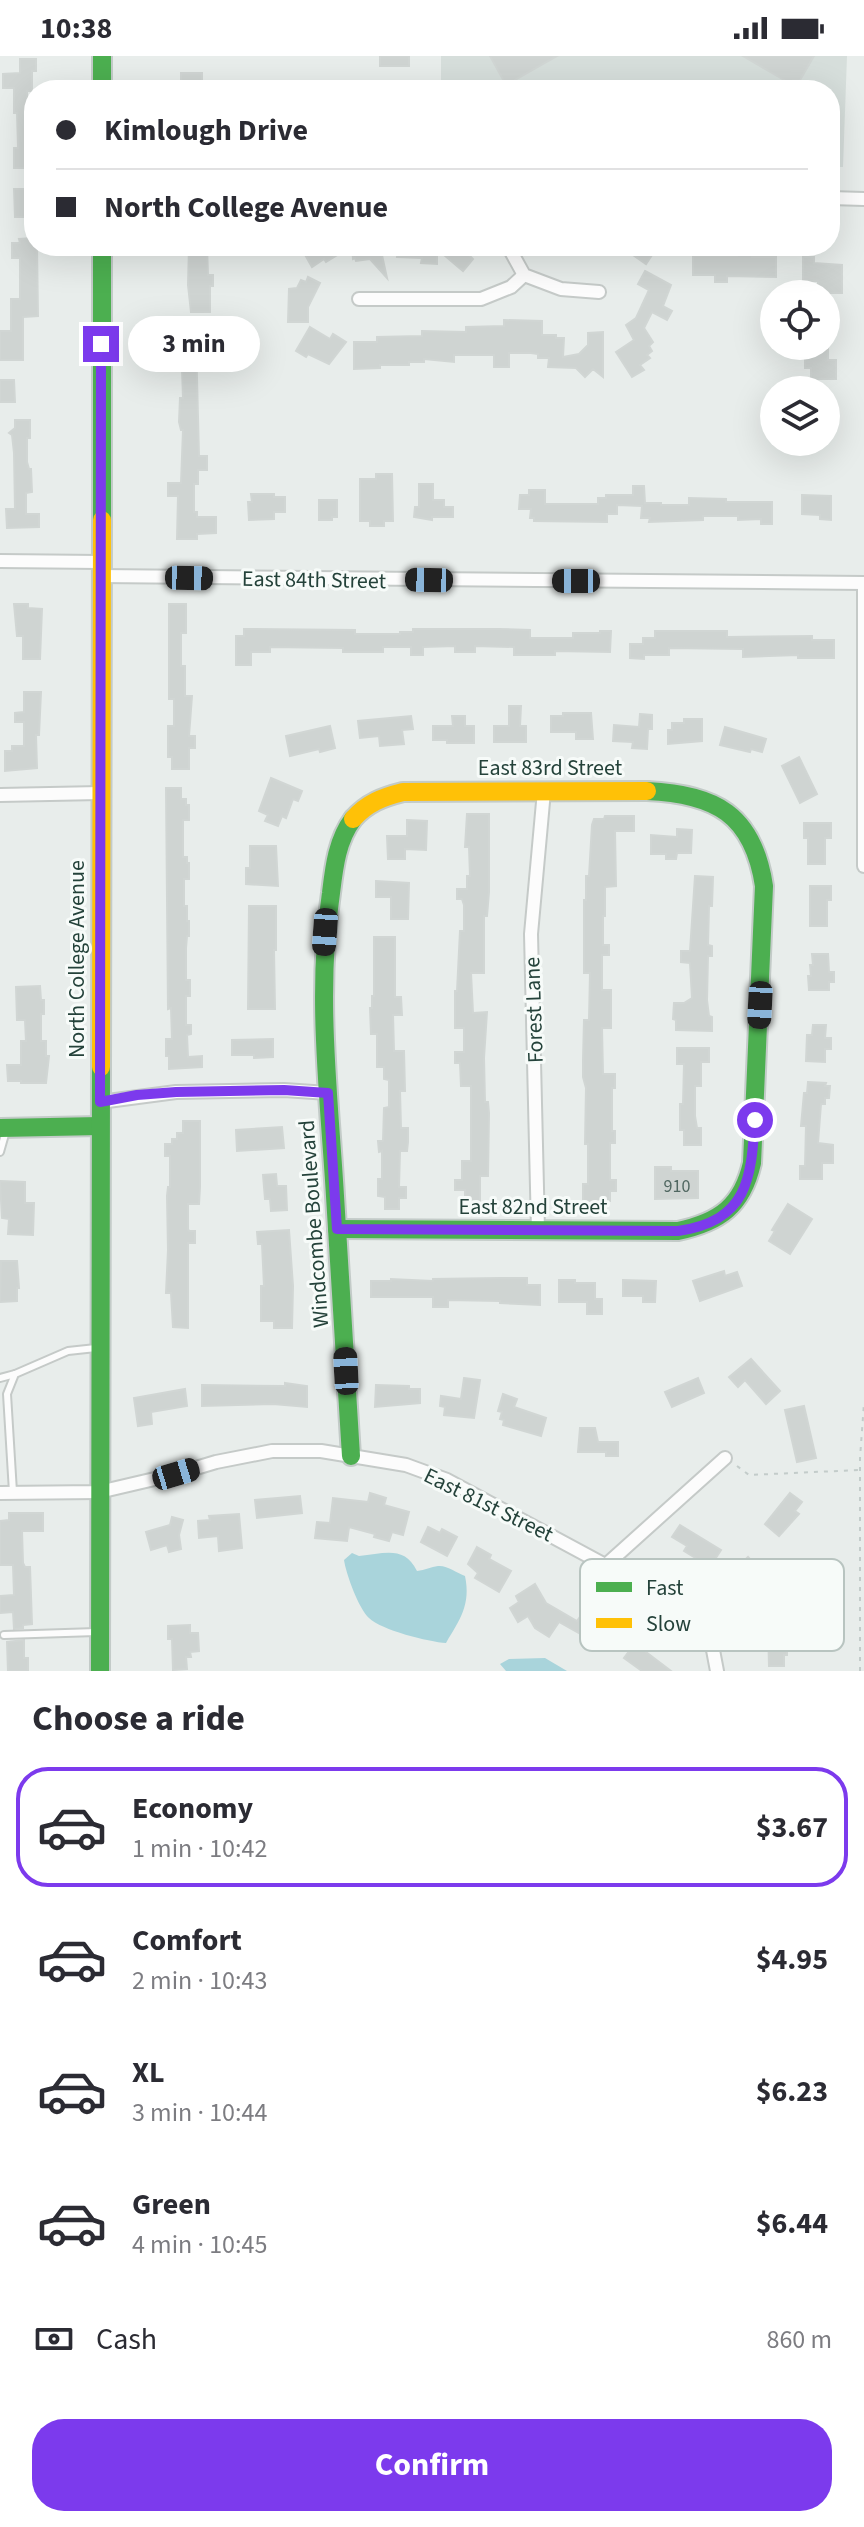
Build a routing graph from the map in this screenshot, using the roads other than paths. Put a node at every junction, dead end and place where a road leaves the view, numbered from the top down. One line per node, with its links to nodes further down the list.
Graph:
1 (102, 56): 2 (street)
2 (102, 80)
3 (840, 198): 4 (street)
4 (864, 199)
5 (102, 256): 11 (street, North College Avenue)
6 (514, 256): 7 (street)
7 (524, 275): 8 (street); 9 (street)
8 (599, 292)
9 (359, 299)
10 (0, 561): 11 (street, East 84th Street)
11 (100, 569): 12 (street, East 84th Street); 14 (street, North College Avenue)
12 (864, 584): 17 (street)
13 (544, 791): 16 (street, East 83rd Street); 23 (street, East 83rd Street); 25 (street, Forest Lane)
14 (100, 793): 15 (street); 19 (street, North College Avenue)
15 (0, 795)
16 (365, 807): 18 (street, Windcombe Boulevard)
17 (864, 866)
18 (328, 1093): 19 (street); 24 (street, Windcombe Boulevard)
19 (100, 1102): 20 (street, North College Avenue)
20 (100, 1126): 21 (street); 26 (street, North College Avenue)
21 (3, 1128): 22 (lane)
22 (0, 1152)
23 (724, 1214): 25 (street, East 82nd Street)
24 (337, 1229): 25 (street, East 82nd Street); 29 (street, Windcombe Boulevard)
25 (538, 1230)
26 (99, 1348): 27 (lane); 31 (street, North College Avenue)
27 (15, 1374): 28 (lane); 32 (lane)
28 (0, 1378)
29 (351, 1456): 31 (street, East 81st Street); 33 (street, East 81st Street)
30 (725, 1458): 34 (street)
31 (99, 1492): 32 (street, East 81st Street); 35 (street, North College Avenue)
32 (6, 1493)
33 (595, 1559)
34 (613, 1559)
35 (100, 1632): 36 (lane); 38 (street, North College Avenue)
36 (4, 1635)
37 (712, 1651): 39 (street, East 81st Street)
38 (100, 1671)
39 (717, 1671)

